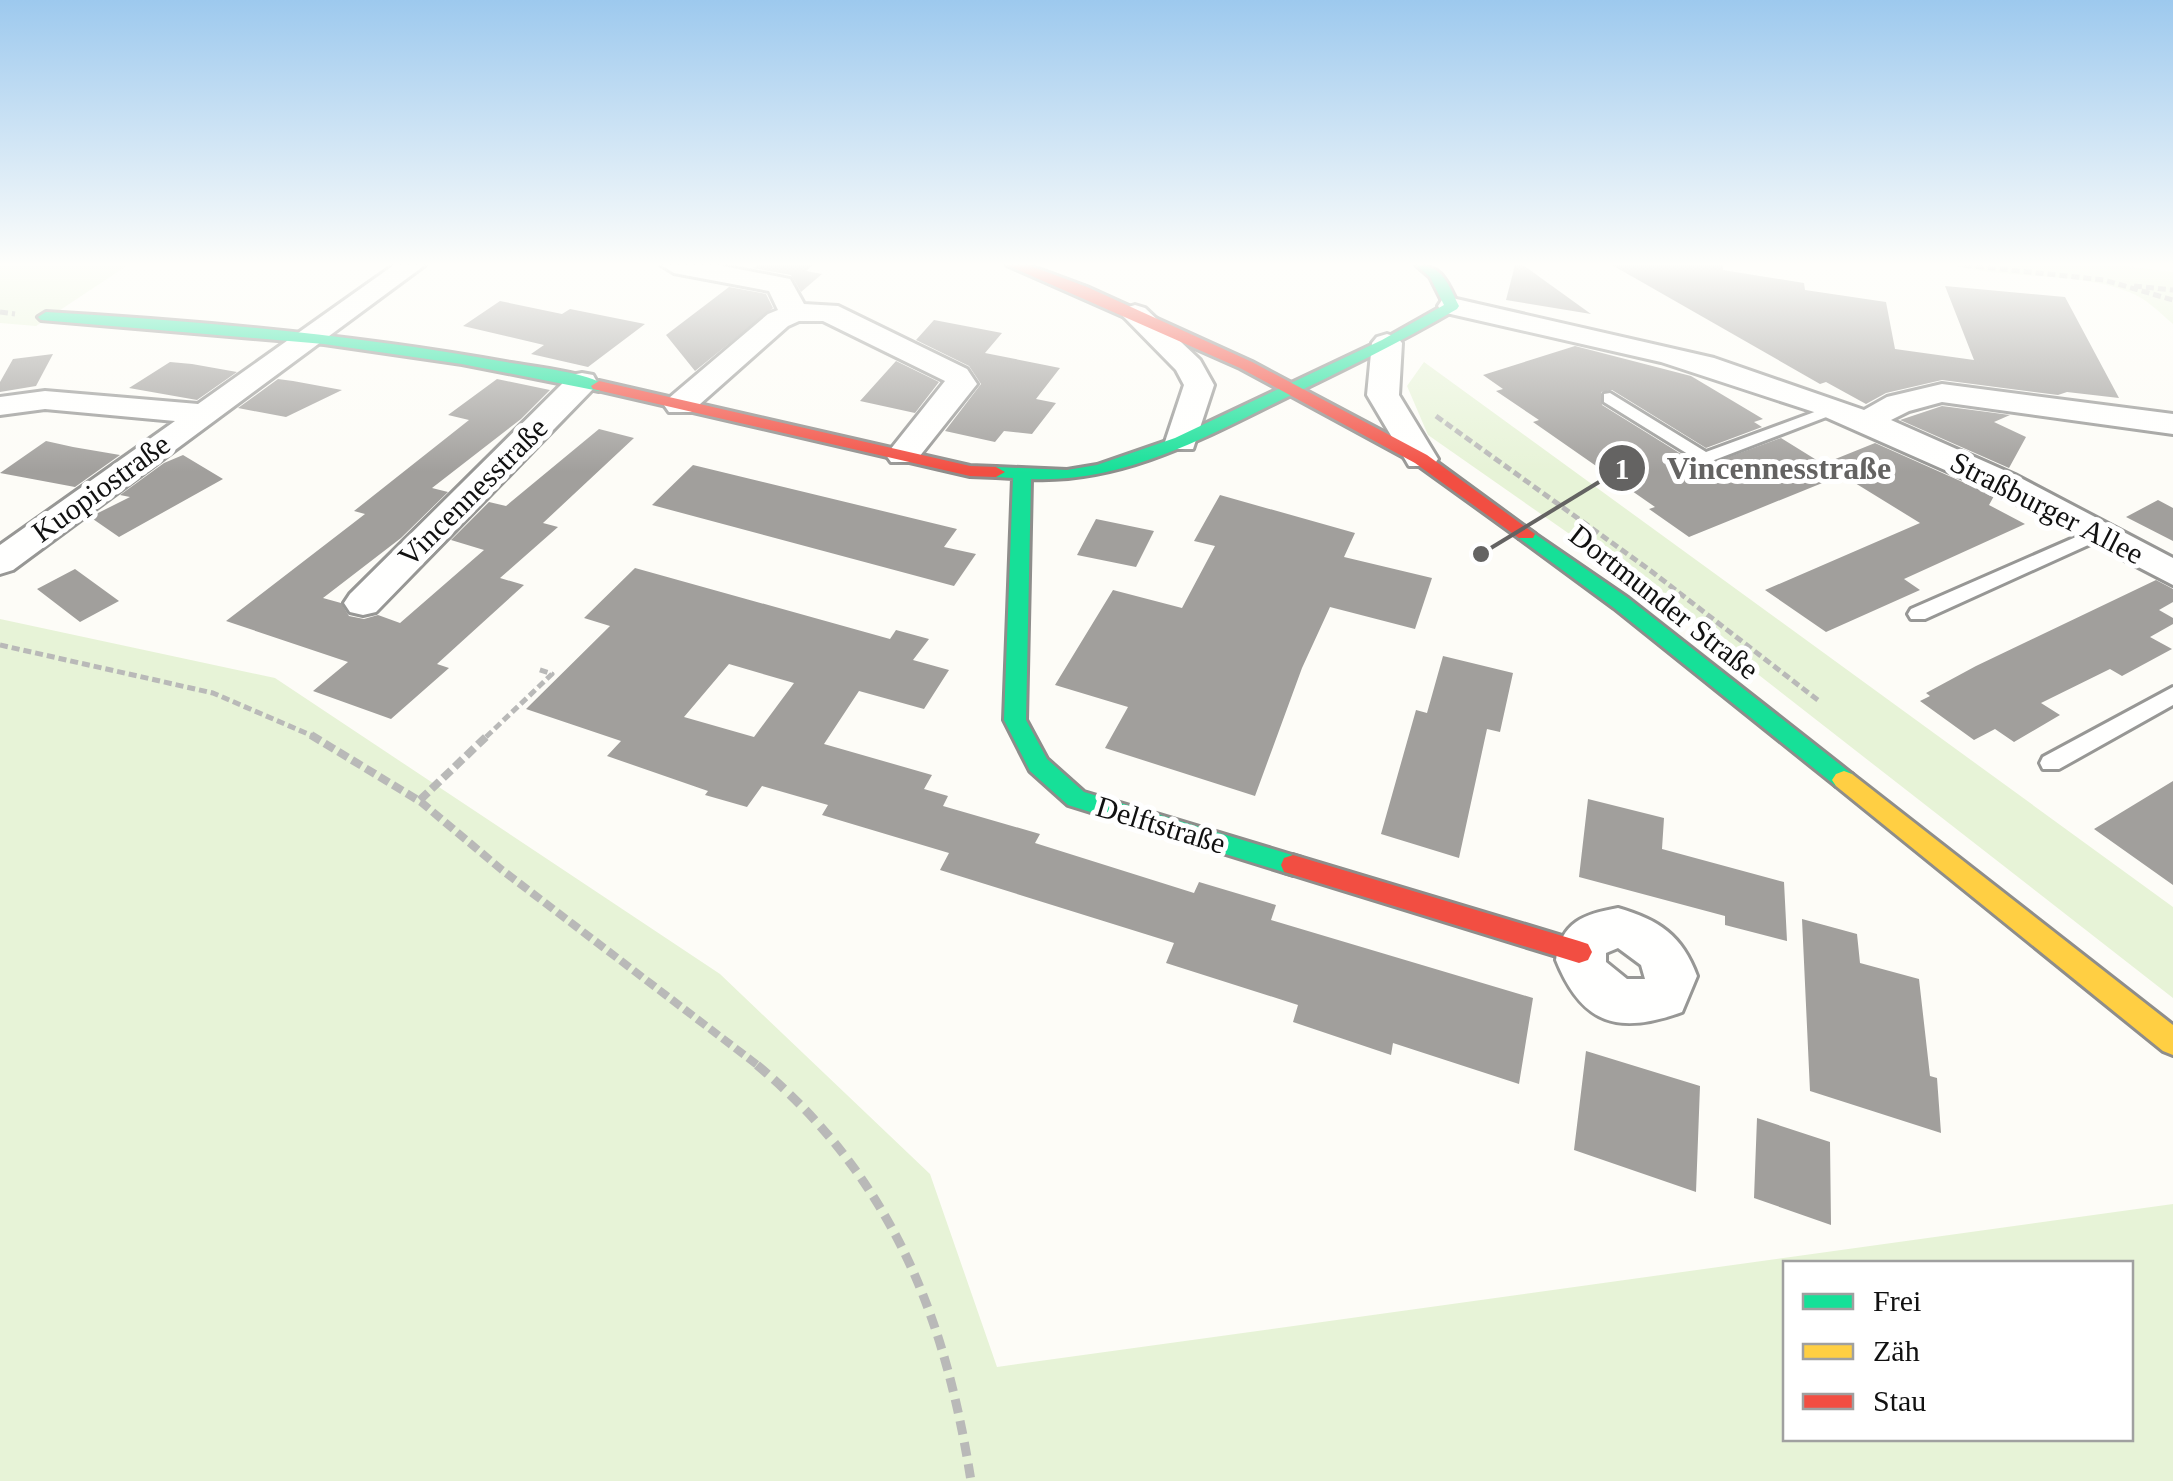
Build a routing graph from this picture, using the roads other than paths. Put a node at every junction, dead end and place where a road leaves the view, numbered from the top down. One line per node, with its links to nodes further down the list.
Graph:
1 (270, 334): 9 (street, Vincennesstraße)
2 (314, 334): 9 (street, Kuopiostraße)
3 (762, 334): 15 (street)
4 (873, 334): 20 (street)
5 (1156, 334): 19 (street)
6 (1177, 334): 12 (street, Dortmunder Straße)
7 (1403, 334): 10 (street, Vincennesstraße)
8 (1588, 334): 17 (street, Straßburger Allee)
9 (309, 338): 11 (street, Vincennesstraße); 16 (street, Kuopiostraße)
10 (1387, 343): 12 (street, Vincennesstraße); 21 (street)
11 (582, 382): 15 (street, Vincennesstraße); 26 (street, Vincennesstraße)
12 (1291, 388): 19 (street, Vincennesstraße); 21 (street, Dortmunder Straße)
13 (1610, 398): 17 (lane)
14 (0, 406): 16 (street, Kuopiostraße)
15 (680, 406): 20 (street, Vincennesstraße)
16 (203, 414): 24 (street, Kuopiostraße)
17 (1849, 417): 18 (street); 23 (street, Straßburger Allee)
18 (2173, 424)
19 (1181, 442): 22 (street, Vincennesstraße)
20 (903, 455): 22 (street, Vincennesstraße)
21 (1421, 460): 31 (street, Dortmunder Straße)
22 (1022, 475): 30 (street, Delftstraße)
23 (2101, 532): 25 (street, Straßburger Allee); 27 (lane)
24 (0, 562)
25 (2173, 573)
26 (363, 603)
27 (1918, 614)
28 (2173, 695): 29 (lane)
29 (2052, 763)
30 (1579, 952)
31 (2173, 1042)

